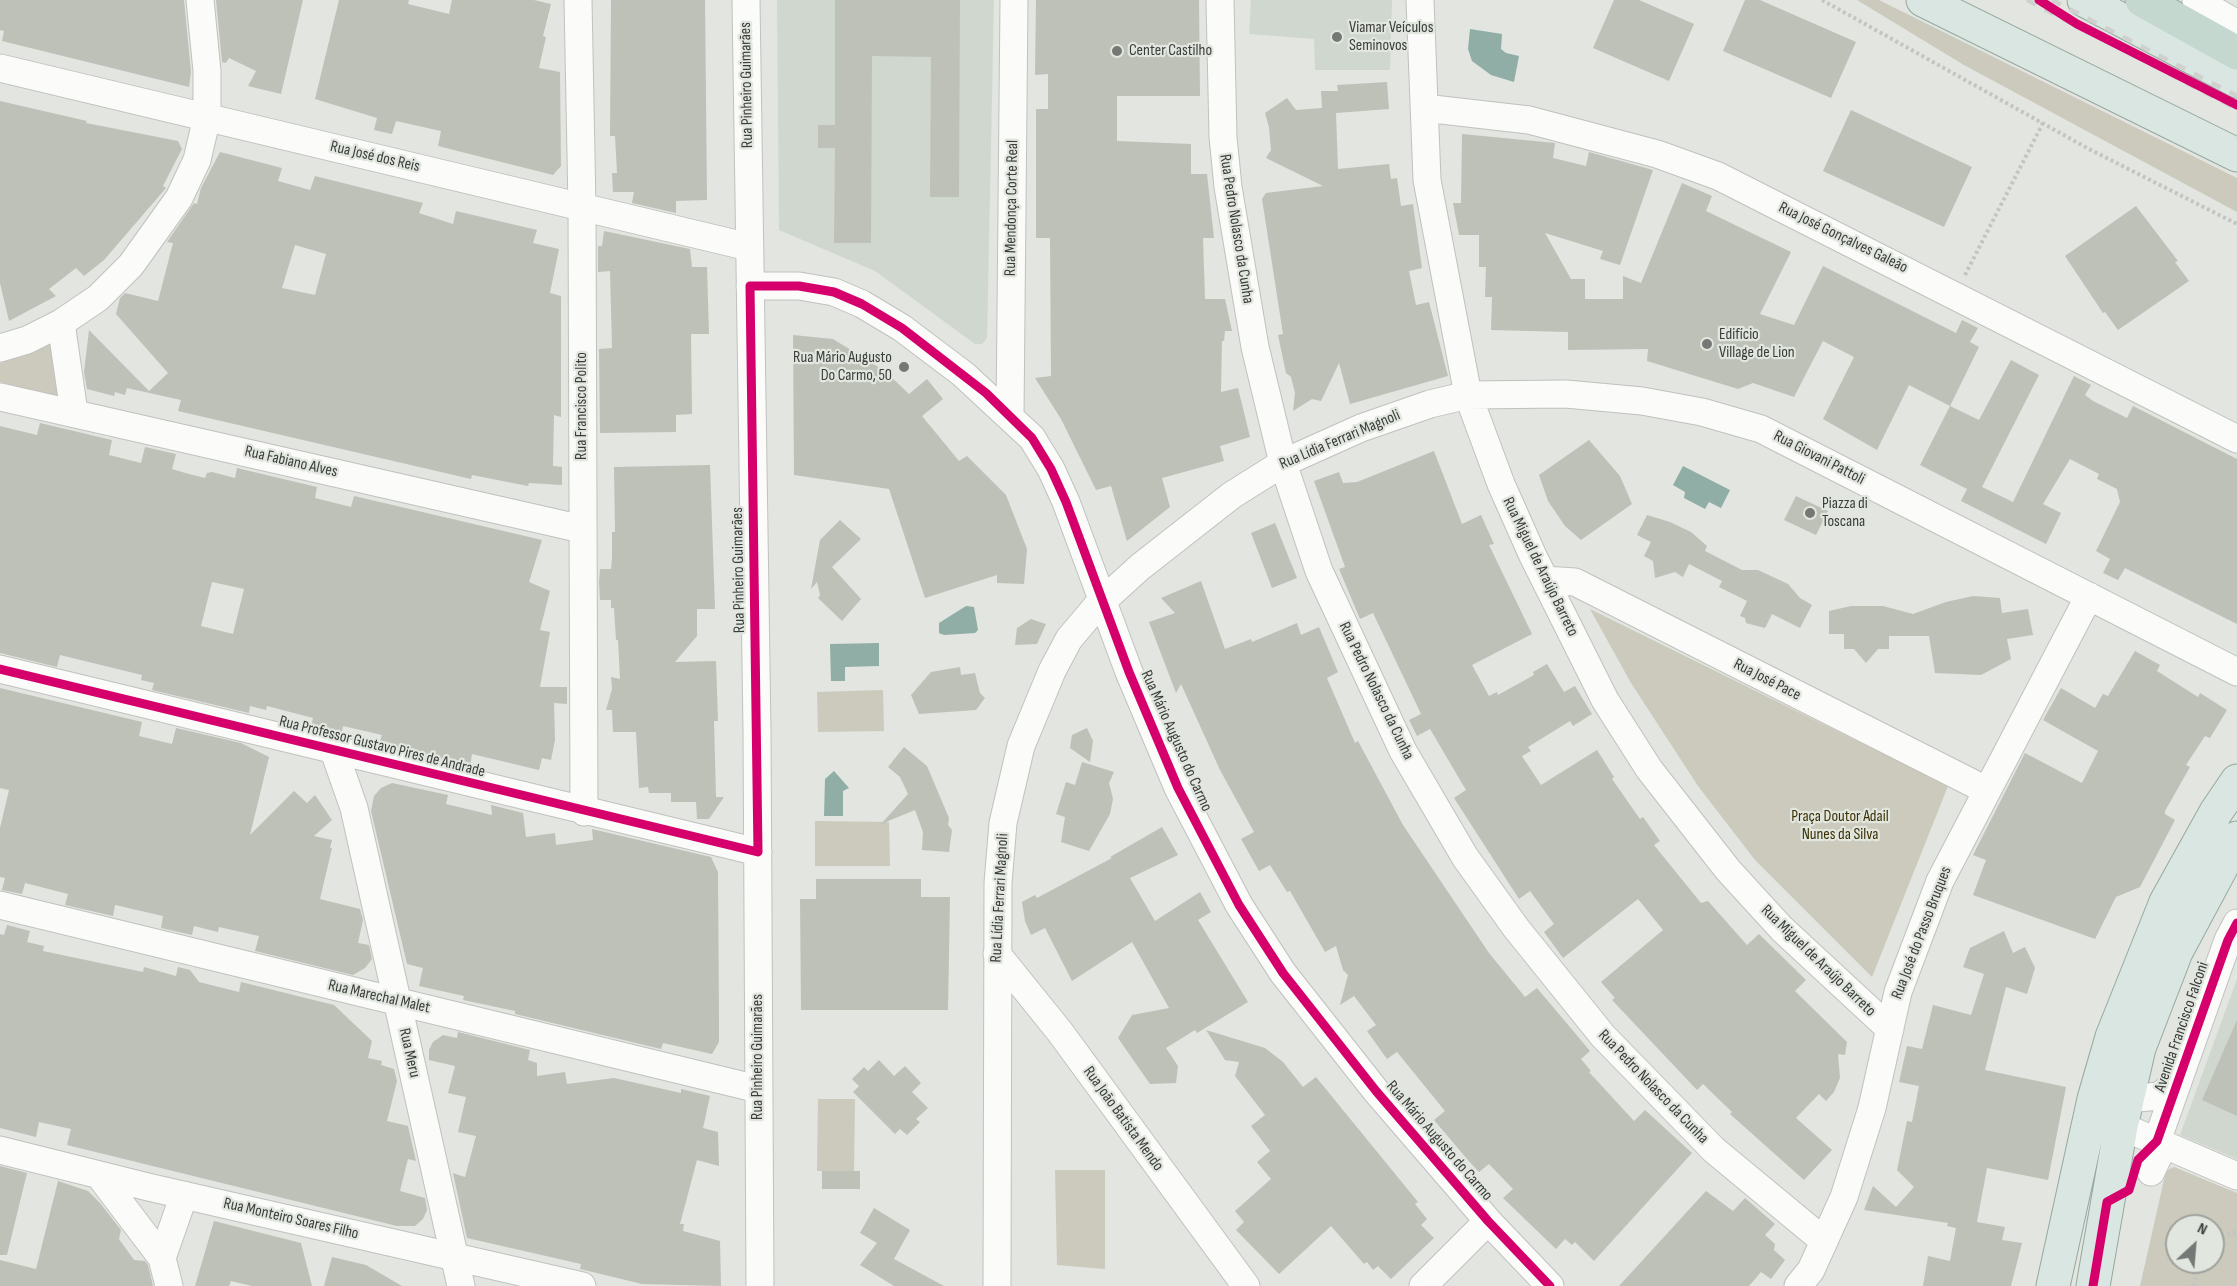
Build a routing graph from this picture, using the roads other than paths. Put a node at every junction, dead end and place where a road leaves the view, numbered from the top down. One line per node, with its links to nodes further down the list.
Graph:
1 (200, 0): 16 (street)
2 (578, 0): 18 (street, Rua Francisco Polito)
3 (746, 0): 19 (street, Rua Pinheiro Guimarães)
4 (1014, 0): 26 (street, Rua Mendonça Corte Real)
5 (1220, 0): 28 (street, Rua Pedro Nolasco da Cunha)
6 (1420, 0): 15 (street, Rua Miguel de Araújo Barreto)
7 (1923, 0): 17 (main road)
8 (2084, 0): 14 (main road)
9 (2142, 0): 12 (highway)
10 (2196, 0): 11 (street)
11 (2237, 24)
12 (2237, 53)
13 (0, 68): 16 (street, Rua José dos Reis)
14 (2237, 81)
15 (1424, 108): 23 (street, Rua Miguel de Araújo Barreto); 27 (street, Rua José Gonçalves Galeão)
16 (207, 117): 18 (street, Rua José dos Reis); 21 (street)
17 (2237, 155)
18 (582, 207): 19 (street, Rua José dos Reis); 29 (street, Rua Francisco Polito)
19 (749, 247): 20 (street, Rua Pinheiro Guimarães)
20 (750, 286): 26 (street, Rua Mário Augusto do Carmo); 40 (street, Rua Pinheiro Guimarães)
21 (61, 323): 22 (street); 25 (street)
22 (0, 348)
23 (1468, 395): 28 (street, Rua Lídia Ferrari Magnoli); 30 (street, Rua Miguel de Araújo Barreto); 31 (street, Rua Giovani Pattoli)
24 (0, 397): 25 (street, Rua Fabiano Alves)
25 (74, 412): 29 (street, Rua Fabiano Alves)
26 (1010, 416): 32 (street, Rua Mário Augusto do Carmo)
27 (2237, 439)
28 (1282, 463): 32 (street, Rua Lídia Ferrari Magnoli); 56 (street, Rua Pedro Nolasco da Cunha)
29 (582, 529): 38 (street, Rua Francisco Polito)
30 (1545, 580): 37 (street, Rua José Pace); 45 (street, Rua Miguel de Araújo Barreto)
31 (2089, 596): 34 (street, Rua Giovani Pattoli); 37 (street, Rua José do Passo Bruques)
32 (1102, 601): 43 (street, Rua Lídia Ferrari Magnoli); 55 (street, Rua Mário Augusto do Carmo)
33 (0, 669): 35 (street, Rua Professor Gustavo Pires de Andrade)
34 (2237, 672)
35 (334, 751): 38 (street, Rua Professor Gustavo Pires de Andrade); 44 (street, Rua Meru)
36 (2237, 781): 48 (main road, Avenida Francisco Falconi)
37 (1986, 790): 45 (street, Rua José do Passo Bruques)
38 (584, 812): 40 (street, Rua Professor Gustavo Pires de Andrade)
39 (2237, 838): 48 (main road, Avenida Francisco Falconi)
40 (758, 852): 47 (street, Rua Pinheiro Guimarães)
41 (0, 905): 44 (street, Rua Marechal Malet)
42 (2237, 923): 46 (street, Avenida Francisco Falconi)
43 (997, 954): 63 (street, Rua Lídia Ferrari Magnoli); 64 (street, Rua João Batista Mendo)
44 (397, 1002): 47 (street, Rua Marechal Malet); 57 (street, Rua Meru)
45 (1890, 1029): 56 (street, Rua José do Passo Bruques)
46 (2178, 1082): 48 (street, Avenida Francisco Falconi); 49 (street, Avenida Francisco Falconi)
47 (758, 1089): 62 (street, Rua Pinheiro Guimarães)
48 (2113, 1115): 49 (street); 68 (main road, Avenida Francisco Falconi); 69 (main road, Avenida Francisco Falconi)
49 (2160, 1143): 51 (street, Avenida Francisco Falconi); 53 (street)
50 (0, 1150): 52 (street, Rua Monteiro Soares Filho)
51 (2151, 1172)
52 (99, 1175): 54 (street, Rua Monteiro Soares Filho); 58 (street)
53 (2237, 1176)
54 (184, 1195): 57 (street, Rua Monteiro Soares Filho); 58 (street)
55 (1488, 1221): 65 (street); 66 (street, Rua Mário Augusto do Carmo)
56 (1824, 1241): 67 (street, Rua José do Passo Bruques)
57 (454, 1257): 60 (street, Rua Meru); 61 (street, Rua Monteiro Soares Filho)
58 (162, 1258): 59 (street)
59 (169, 1286)
60 (461, 1286)
61 (582, 1286)
62 (760, 1286)
63 (997, 1286)
64 (1246, 1286)
65 (1423, 1286)
66 (1550, 1286)
67 (1798, 1286)
68 (2053, 1286)
69 (2093, 1286)

